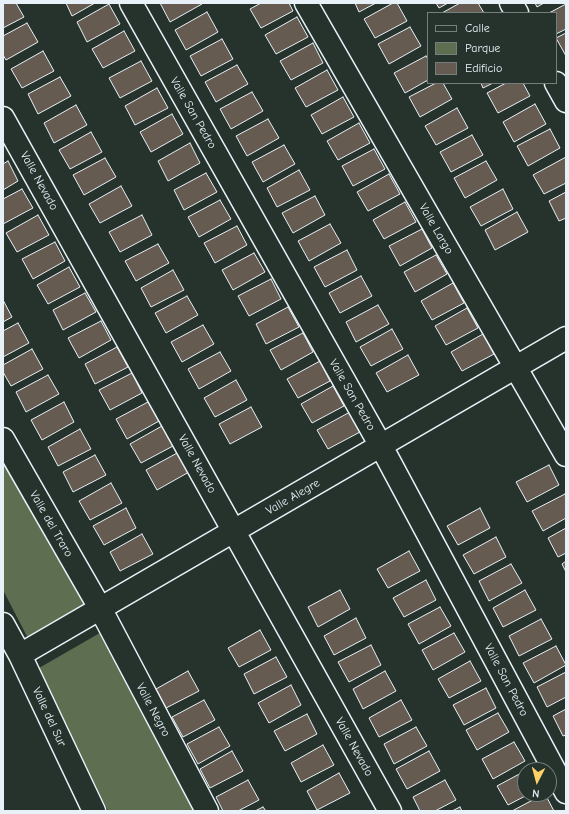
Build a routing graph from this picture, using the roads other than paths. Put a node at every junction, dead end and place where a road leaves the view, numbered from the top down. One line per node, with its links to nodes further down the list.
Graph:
1 (130, 3): 11 (street, Valle San Pedro)
2 (306, 3): 9 (street, Valle Largo)
3 (511, 3): 4 (street)
4 (516, 12)
5 (557, 84): 6 (street)
6 (566, 101)
7 (3, 118): 13 (street, Valle Nevado)
8 (566, 338): 9 (street, Valle Alegre)
9 (516, 367): 11 (street, Valle Alegre); 12 (street, Valle Largo)
10 (3, 439): 14 (street, Valle del Traro)
11 (381, 446): 13 (street, Valle Alegre); 17 (street, Valle San Pedro)
12 (566, 455)
13 (234, 531): 14 (street, Valle Alegre); 20 (street, Valle Nevado)
14 (100, 608): 16 (street, Valle Alegre); 19 (street, Valle Negro)
15 (3, 624): 16 (street, Valle del Sur)
16 (20, 655): 18 (street, Valle del Sur)
17 (566, 792)
18 (94, 811)
19 (207, 811)
20 (390, 811)

